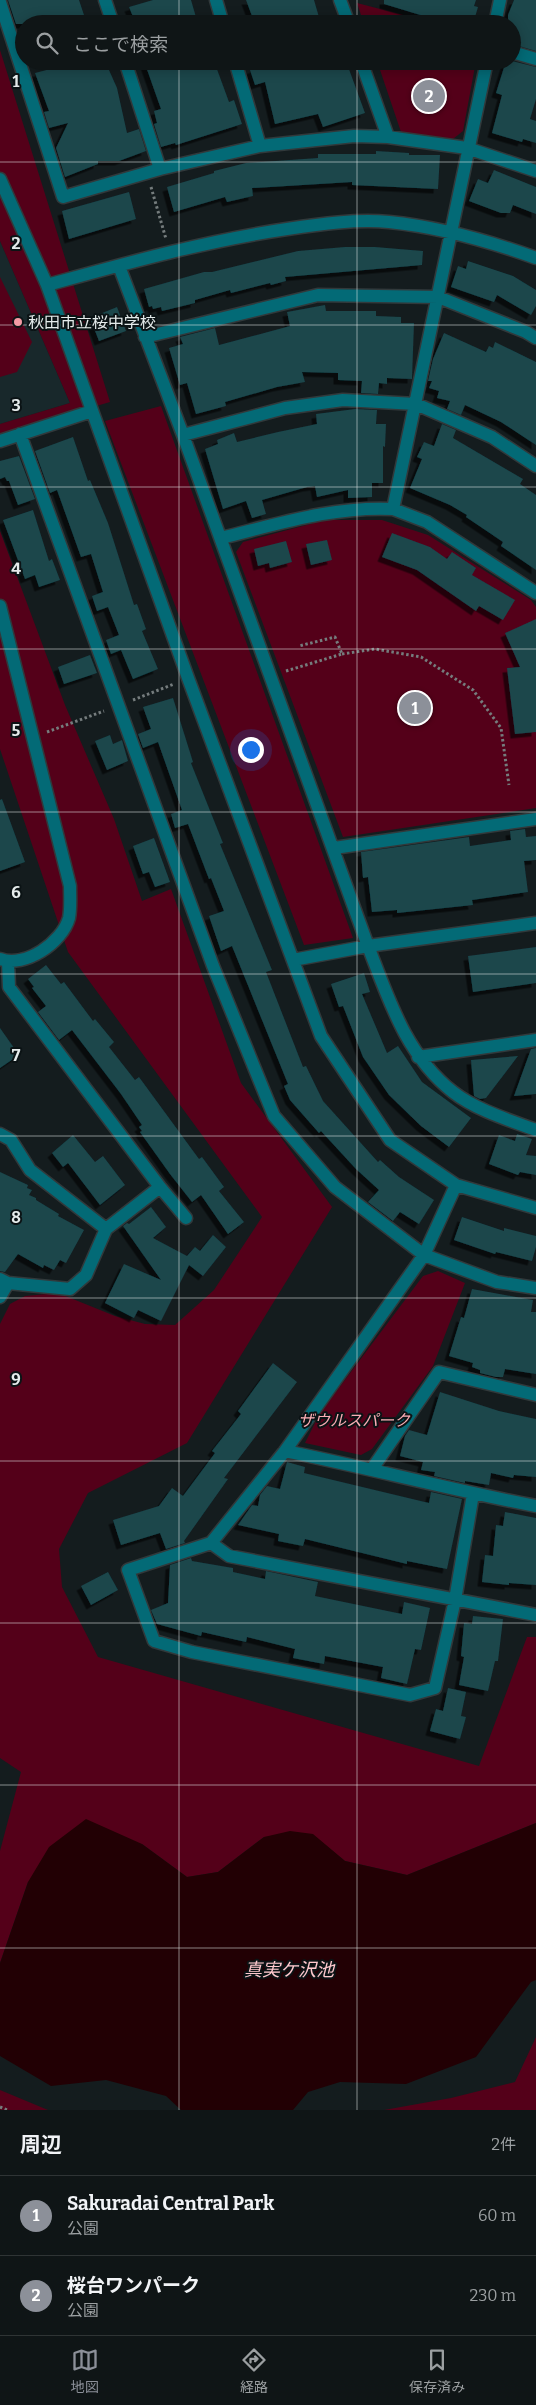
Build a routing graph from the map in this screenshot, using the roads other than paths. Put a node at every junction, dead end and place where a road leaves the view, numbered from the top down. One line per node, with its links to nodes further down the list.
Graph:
1 (105, 0): 6 (street)
2 (216, 0): 7 (street)
3 (340, 0): 8 (street)
4 (500, 0): 9 (street)
5 (0, 2): 10 (street)
6 (110, 15)
7 (220, 15)
8 (345, 15)
9 (497, 15)
10 (15, 48)
11 (521, 55): 12 (street)
12 (536, 59)
13 (22, 70): 21 (street)
14 (128, 70): 21 (street)
15 (237, 70): 19 (street)
16 (365, 70): 18 (street)
17 (485, 70): 20 (street)
18 (388, 137): 19 (street); 20 (street)
19 (260, 146): 21 (street)
20 (467, 148): 22 (street); 24 (street)
21 (160, 169)
22 (536, 170)
23 (0, 179): 27 (street)
24 (450, 233): 25 (street); 26 (street); 28 (street)
25 (536, 258)
26 (119, 266): 27 (street); 29 (street)
27 (47, 285): 32 (street)
28 (438, 297): 29 (street); 30 (street); 31 (street)
29 (145, 337): 34 (street)
30 (536, 338)
31 (416, 404): 34 (street); 36 (street); 37 (street)
32 (92, 411): 33 (street); 46 (street)
33 (20, 434): 35 (street); 56 (street)
34 (183, 435): 38 (street)
35 (0, 441)
36 (536, 466)
37 (393, 509): 38 (street); 39 (street)
38 (221, 538): 42 (street)
39 (536, 593)
40 (0, 606): 45 (street)
41 (536, 819): 42 (street)
42 (334, 848): 44 (street)
43 (536, 923): 44 (street)
44 (368, 946): 46 (street); 48 (street)
45 (4, 960): 52 (street)
46 (293, 960): 51 (street)
47 (536, 1040): 48 (street)
48 (418, 1058): 49 (street)
49 (536, 1130)
50 (0, 1134): 55 (street)
51 (456, 1185): 53 (street); 56 (street)
52 (160, 1187): 54 (street); 55 (street)
53 (536, 1208)
54 (186, 1218)
55 (106, 1228): 57 (street)
56 (424, 1255): 58 (street); 61 (street)
57 (4, 1281): 59 (street)
58 (536, 1288)
59 (0, 1297)
60 (536, 1395): 62 (street)
61 (286, 1451): 62 (street); 65 (street)
62 (372, 1469): 63 (street)
63 (474, 1494): 64 (street); 66 (street)
64 (536, 1506)
65 (211, 1543): 66 (street); 66 (street)
66 (455, 1600): 67 (street)
67 (536, 1615)

